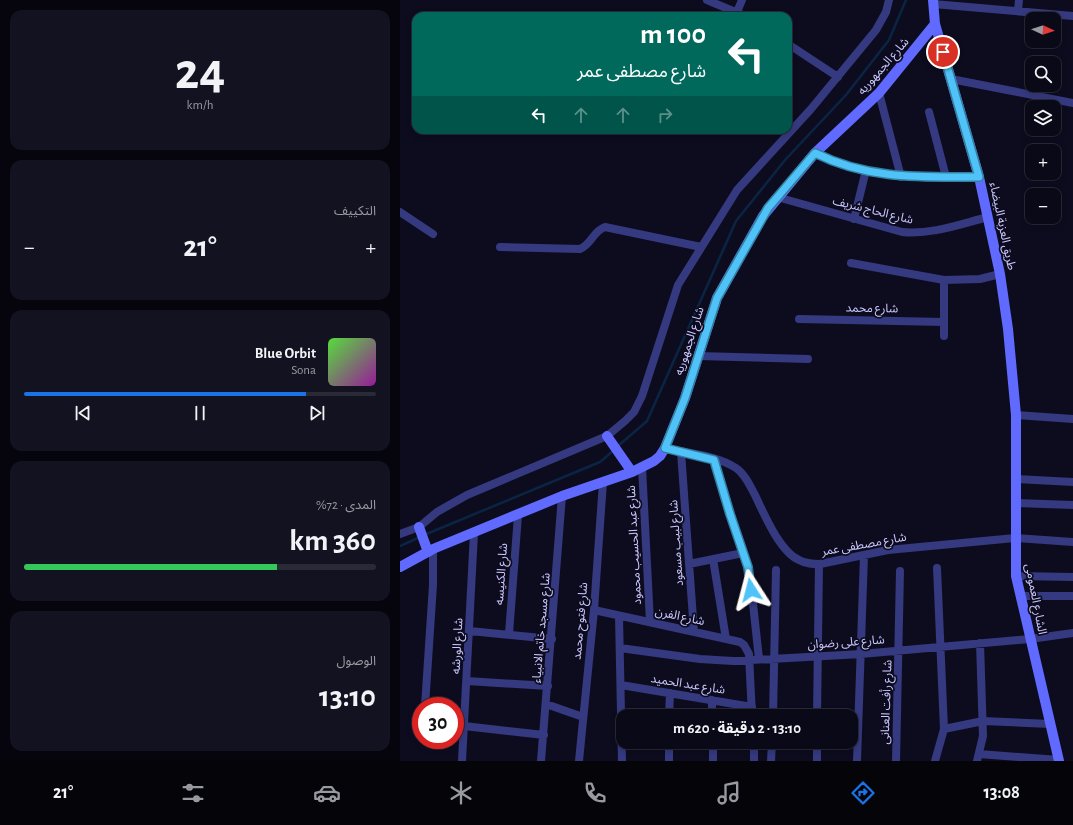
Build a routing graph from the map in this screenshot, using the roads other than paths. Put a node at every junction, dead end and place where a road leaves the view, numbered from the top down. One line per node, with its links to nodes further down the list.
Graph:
1 (707, 0): 7 (street)
2 (742, 0): 7 (street)
3 (889, 0): 11 (street)
4 (1019, 0): 6 (street)
5 (933, 2): 6 (street); 9 (street)
6 (1018, 11): 8 (street)
7 (737, 12)
8 (1073, 16)
9 (935, 24): 12 (street, طريق العزبة البيضاء); 13 (street, شارع الجمهوريه)
10 (792, 47): 11 (street)
11 (838, 77): 16 (street)
12 (951, 79): 14 (street); 22 (street, طريق العزبة البيضاء)
13 (879, 93): 18 (street, شارع الجمهوريه); 20 (street)
14 (1073, 103)
15 (929, 112): 21 (street)
16 (792, 130)
17 (788, 134): 29 (street)
18 (815, 153): 19 (street); 23 (street, شارع الجمهوريه)
19 (866, 170): 20 (street); 26 (street)
20 (901, 177): 21 (street)
21 (946, 177): 22 (street)
22 (979, 177): 25 (street, طريق العزبة البيضاء)
23 (777, 197): 26 (street, شارع الحاج شريف); 36 (street, شارع الجمهوريه)
24 (400, 212): 27 (street)
25 (988, 217): 26 (street, شارع الحاج شريف); 31 (street, طريق العزبة البيضاء)
26 (854, 219)
27 (433, 234)
28 (500, 247): 29 (street)
29 (702, 247): 40 (street)
30 (851, 263): 32 (street)
31 (1000, 274): 32 (street); 38 (street, طريق العزبة البيضاء)
32 (944, 280): 34 (street)
33 (799, 319): 34 (street, شارع محمد)
34 (944, 322): 35 (street)
35 (944, 336)
36 (698, 356): 37 (street); 41 (street, شارع الجمهوريه)
37 (808, 359)
38 (1016, 415): 39 (street); 46 (street, الشارع العمومى)
39 (1073, 419)
40 (609, 440): 45 (street); 53 (street)
41 (665, 448): 42 (street, شارع مصطفى عمر); 44 (street, شارع الجمهوريه)
42 (681, 452): 43 (street, شارع مصطفى عمر); 62 (street, شارع لبيب مسعود)
43 (714, 460): 59 (street); 63 (street, شارع مصطفى عمر)
44 (642, 467): 45 (street, شارع الجمهوريه); 74 (street, شارع عبد الحسيب محمود)
45 (632, 472): 47 (street, شارع الجمهوريه)
46 (1016, 479): 48 (street); 50 (street, الشارع العمومى)
47 (603, 482): 49 (street, شارع الجمهوريه); 72 (street, شارع فتوح محمد)
48 (1073, 482)
49 (562, 496): 52 (street, شارع الجمهوريه); 79 (street, شارع مسجد خاتم الانبياء)
50 (1015, 503): 51 (street); 56 (street, الشارع العمومى)
51 (1073, 505)
52 (518, 515): 54 (street, شارع الجمهوريه); 78 (street, شارع الكنيسه)
53 (420, 529): 55 (street); 58 (street)
54 (474, 533): 58 (street, شارع الجمهوريه); 75 (street, شارع الورشه)
55 (400, 534)
56 (1015, 538): 57 (street, شارع مصطفى عمر); 60 (street, شارع مصطفى عمر); 68 (street, الشارع العمومى)
57 (1073, 542)
58 (429, 549): 64 (street, شارع الجمهوريه); 95 (street)
59 (743, 553): 61 (street); 89 (street)
60 (864, 555): 63 (street, شارع مصطفى عمر); 86 (street)
61 (713, 559): 62 (street); 80 (street)
62 (689, 564): 76 (street, شارع لبيب مسعود)
63 (819, 564): 87 (street)
64 (400, 567)
65 (937, 568): 83 (street)
66 (776, 570): 88 (street)
67 (900, 571): 85 (street, شارع رأفت العنانى)
68 (1016, 576): 69 (street); 70 (street, الشارع العمومى)
69 (1073, 578)
70 (1020, 596): 71 (street); 81 (street, الشارع العمومى)
71 (1073, 596)
72 (594, 610): 73 (street, شارع الفرن); 103 (street, شارع فتوح محمد)
73 (619, 616): 74 (street, شارع الفرن); 84 (street)
74 (650, 622): 76 (street, شارع الفرن)
75 (470, 631): 78 (street); 91 (street, شارع الورشه)
76 (694, 632): 80 (street, شارع الفرن)
77 (1073, 633): 81 (street, شارع على رضوان)
78 (508, 634): 79 (street)
79 (552, 639): 93 (street, شارع مسجد خاتم الانبياء)
80 (726, 639): 90 (street, شارع الفرن)
81 (1030, 639): 82 (street, شارع على رضوان); 105 (street, الشارع العمومى)
82 (980, 643): 83 (street, شارع على رضوان); 104 (street)
83 (940, 647): 85 (street, شارع على رضوان); 107 (street)
84 (620, 648): 90 (street, شارع على رضوان); 92 (street)
85 (899, 650): 86 (street, شارع على رضوان); 127 (street, شارع رأفت العنانى)
86 (860, 654): 87 (street, شارع على رضوان); 126 (street)
87 (818, 656): 88 (street, شارع على رضوان); 102 (street)
88 (775, 658): 89 (street, شارع على رضوان); 101 (street)
89 (759, 659): 90 (street, شارع على رضوان)
90 (750, 660): 98 (street)
91 (467, 681): 93 (street); 106 (street, شارع الورشه)
92 (621, 685): 94 (street, شارع عبد الحميد); 120 (street)
93 (548, 686): 97 (street, شارع مسجد خاتم الانبياء)
94 (670, 693): 96 (street, شارع عبد الحميد); 99 (street)
95 (426, 697)
96 (712, 700): 98 (street, شارع عبد الحميد); 100 (street)
97 (546, 704): 103 (street); 108 (street, شارع مسجد خاتم الانبياء)
98 (752, 707)
99 (670, 709)
100 (712, 709)
101 (773, 709)
102 (817, 709)
103 (583, 717): 119 (street, شارع فتوح محمد)
104 (983, 721): 105 (street); 107 (street); 115 (street)
105 (1050, 724): 116 (street, الشارع العمومى)
106 (464, 726): 108 (street)
107 (944, 729): 128 (street)
108 (544, 735): 118 (street, شارع مسجد خاتم الانبياء)
109 (463, 749): 117 (street, شارع الورشه)
110 (669, 749): 121 (street)
111 (712, 749): 122 (street)
112 (754, 749): 123 (street)
113 (772, 749): 124 (street)
114 (817, 749): 125 (street)
115 (978, 758): 116 (street)
116 (1059, 760)
117 (462, 761)
118 (541, 761)
119 (579, 761)
120 (622, 761)
121 (669, 761)
122 (713, 761)
123 (754, 761)
124 (771, 761)
125 (817, 761)
126 (857, 761)
127 (896, 761)
128 (935, 761)

